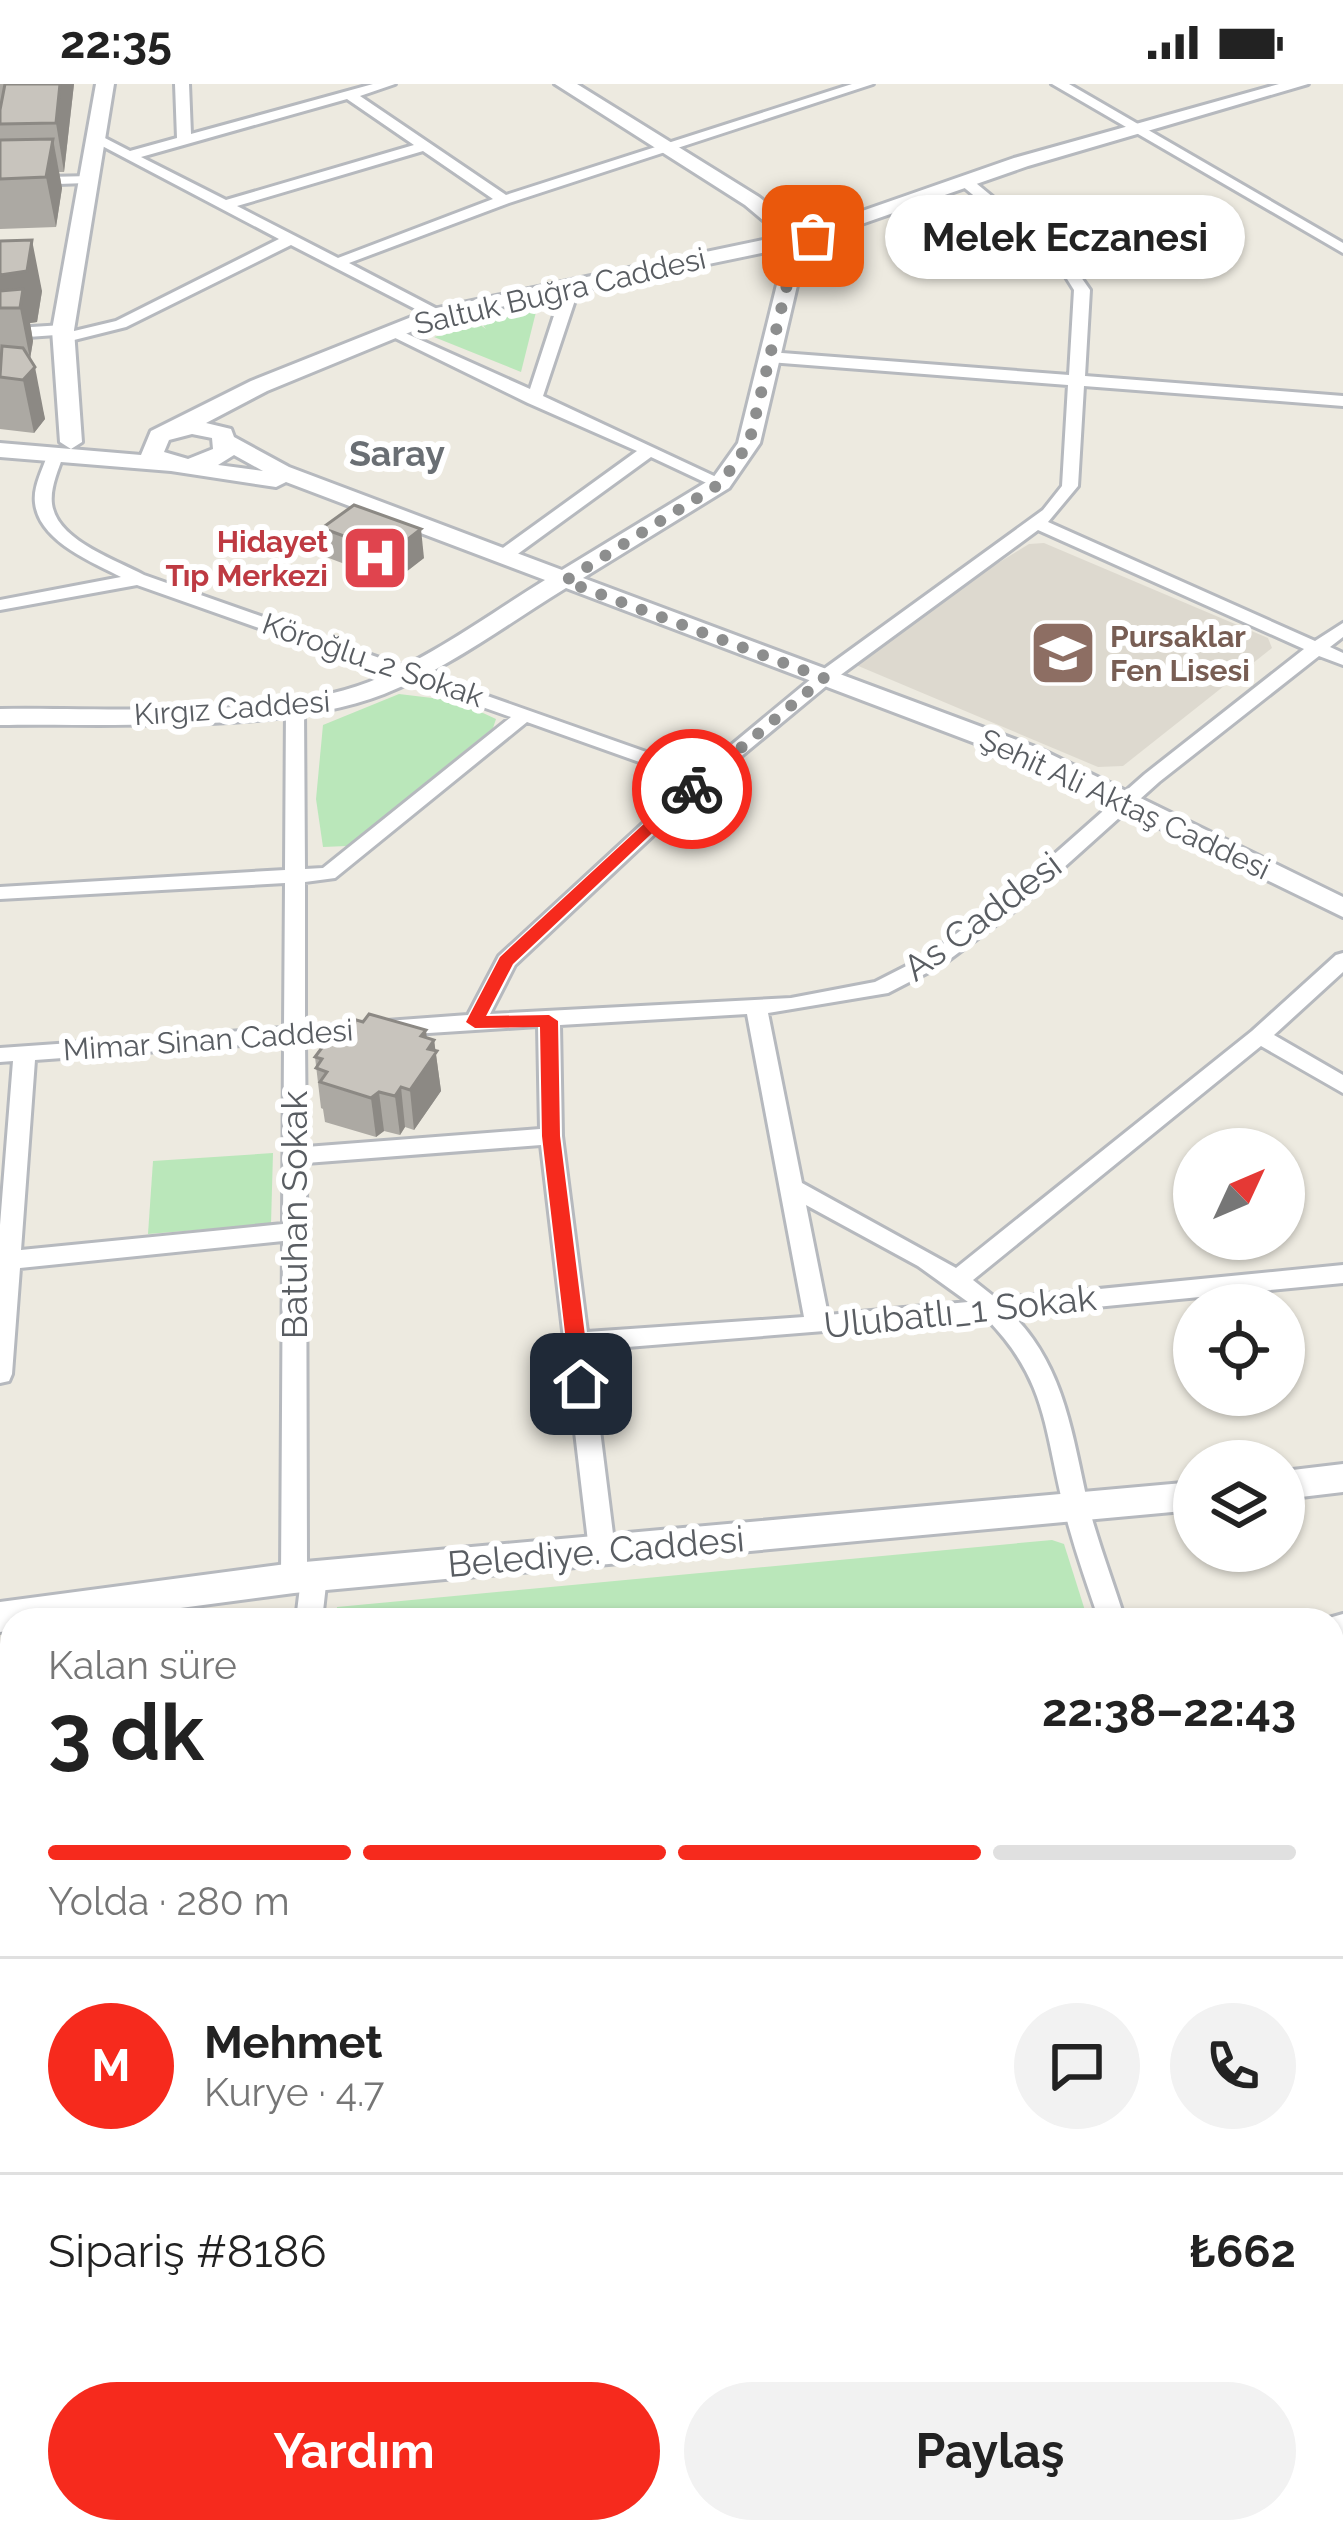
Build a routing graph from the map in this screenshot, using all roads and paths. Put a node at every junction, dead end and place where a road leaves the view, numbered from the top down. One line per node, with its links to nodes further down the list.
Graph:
1 (105, 84): 10 (street)
2 (182, 84): 11 (street)
3 (388, 84): 8 (street)
4 (563, 84): 13 (street)
5 (866, 84): 13 (street)
6 (1059, 84): 9 (street)
7 (1299, 84): 9 (street, Saltuk Buğra Caddesi)
8 (350, 95): 11 (street); 12 (street)
9 (1133, 128): 17 (street, Saltuk Buğra Caddesi); 22 (street)
10 (96, 139): 14 (street); 15 (street)
11 (184, 139): 14 (street)
12 (426, 146): 18 (street); 19 (street)
13 (668, 149): 18 (street); 21 (street)
14 (128, 156): 19 (street)
15 (87, 179): 16 (street); 28 (street)
16 (0, 182)
17 (966, 182): 21 (street, Saltuk Buğra Caddesi); 31 (street)
18 (504, 200): 23 (street)
19 (224, 205): 20 (street)
20 (291, 239): 23 (street); 28 (street)
21 (798, 239): 24 (street, Saltuk Buğra Caddesi); 29 (street, Kırgız Caddesi)
22 (1343, 249)
23 (337, 263): 25 (street)
24 (572, 285): 25 (street, Saltuk Buğra Caddesi); 32 (street)
25 (436, 314): 26 (street, Saltuk Buğra Caddesi)
26 (388, 331): 30 (street, Saltuk Buğra Caddesi); 32 (street)
27 (0, 334): 28 (street)
28 (63, 334): 37 (street)
29 (770, 358): 31 (street); 40 (street, Kırgız Caddesi)
30 (308, 367): 34 (street, Saltuk Buğra Caddesi); 35 (street, Saltuk Buğra Caddesi)
31 (1076, 381): 33 (street); 42 (street)
32 (534, 400): 38 (street)
33 (1343, 401)
34 (174, 430): 35 (street, Şehit Ali Aktaş Caddesi); 37 (street, Şehit Ali Aktaş Caddesi); 39 (street)
35 (228, 441): 39 (street); 41 (street, Şehit Ali Aktaş Caddesi)
36 (0, 447): 37 (street, Şehit Ali Aktaş Caddesi)
37 (63, 449): 39 (street, Şehit Ali Aktaş Caddesi); 44 (street, Köroğlu_2 Sokak)
38 (648, 451): 40 (street); 43 (street)
39 (176, 465): 41 (street, Şehit Ali Aktaş Caddesi)
40 (721, 483): 45 (street, Kırgız Caddesi)
41 (364, 505): 43 (street, Şehit Ali Aktaş Caddesi)
42 (1040, 525): 48 (street); 51 (street)
43 (502, 557): 45 (street, Şehit Ali Aktaş Caddesi)
44 (138, 579): 46 (street); 50 (street, Köroğlu_2 Sokak)
45 (565, 581): 50 (street, Kırgız Caddesi); 51 (street, Şehit Ali Aktaş Caddesi)
46 (0, 605)
47 (1343, 628): 48 (street, As Caddesi)
48 (1317, 648): 49 (street); 56 (street, As Caddesi)
49 (1343, 660)
50 (409, 674): 52 (street, Kırgız Caddesi); 53 (street, Köroğlu_2 Sokak)
51 (824, 678): 55 (street); 56 (street, Şehit Ali Aktaş Caddesi)
52 (295, 708): 54 (street, Kırgız Caddesi); 57 (street, Batuhan Sokak)
53 (527, 713): 55 (street, Köroğlu_2 Sokak); 57 (street)
54 (0, 717)
55 (703, 778): 63 (street)
56 (1127, 799): 59 (street, Şehit Ali Aktaş Caddesi); 61 (street, As Caddesi)
57 (296, 880): 58 (street); 64 (street, Batuhan Sokak)
58 (0, 893)
59 (1343, 908)
60 (1343, 960): 65 (street)
61 (756, 1007): 62 (street, As Caddesi); 71 (street)
62 (549, 1021): 63 (street, As Caddesi); 68 (street)
63 (475, 1022): 64 (street, Mimar Sinan Caddesi)
64 (294, 1034): 66 (street, Mimar Sinan Caddesi); 69 (street, Batuhan Sokak)
65 (1260, 1036): 67 (street); 75 (street)
66 (12, 1054): 70 (street)
67 (1343, 1085)
68 (551, 1136): 69 (street); 78 (street)
69 (294, 1156): 72 (street, Batuhan Sokak)
70 (8, 1161): 73 (street)
71 (791, 1187): 75 (street); 77 (street)
72 (294, 1231): 73 (street); 85 (street, Batuhan Sokak)
73 (4, 1260): 79 (street)
74 (1343, 1274): 76 (street, Ulubatlı_1 Sokak)
75 (955, 1282): 76 (street)
76 (991, 1307): 77 (street, Ulubatlı_1 Sokak); 83 (street)
77 (818, 1325): 78 (street, Ulubatlı_1 Sokak)
78 (576, 1342): 84 (street)
79 (0, 1374)
80 (1343, 1478): 81 (street)
81 (1305, 1483)
82 (1173, 1498): 83 (street, Belediye. Caddesi)
83 (1077, 1509): 84 (street, Belediye. Caddesi); 88 (street)
84 (602, 1550): 85 (street, Belediye. Caddesi)
85 (304, 1577): 86 (street, Belediye. Caddesi); 87 (street, Batuhan Sokak)
86 (68, 1608)
87 (308, 1608)
88 (1108, 1608)

